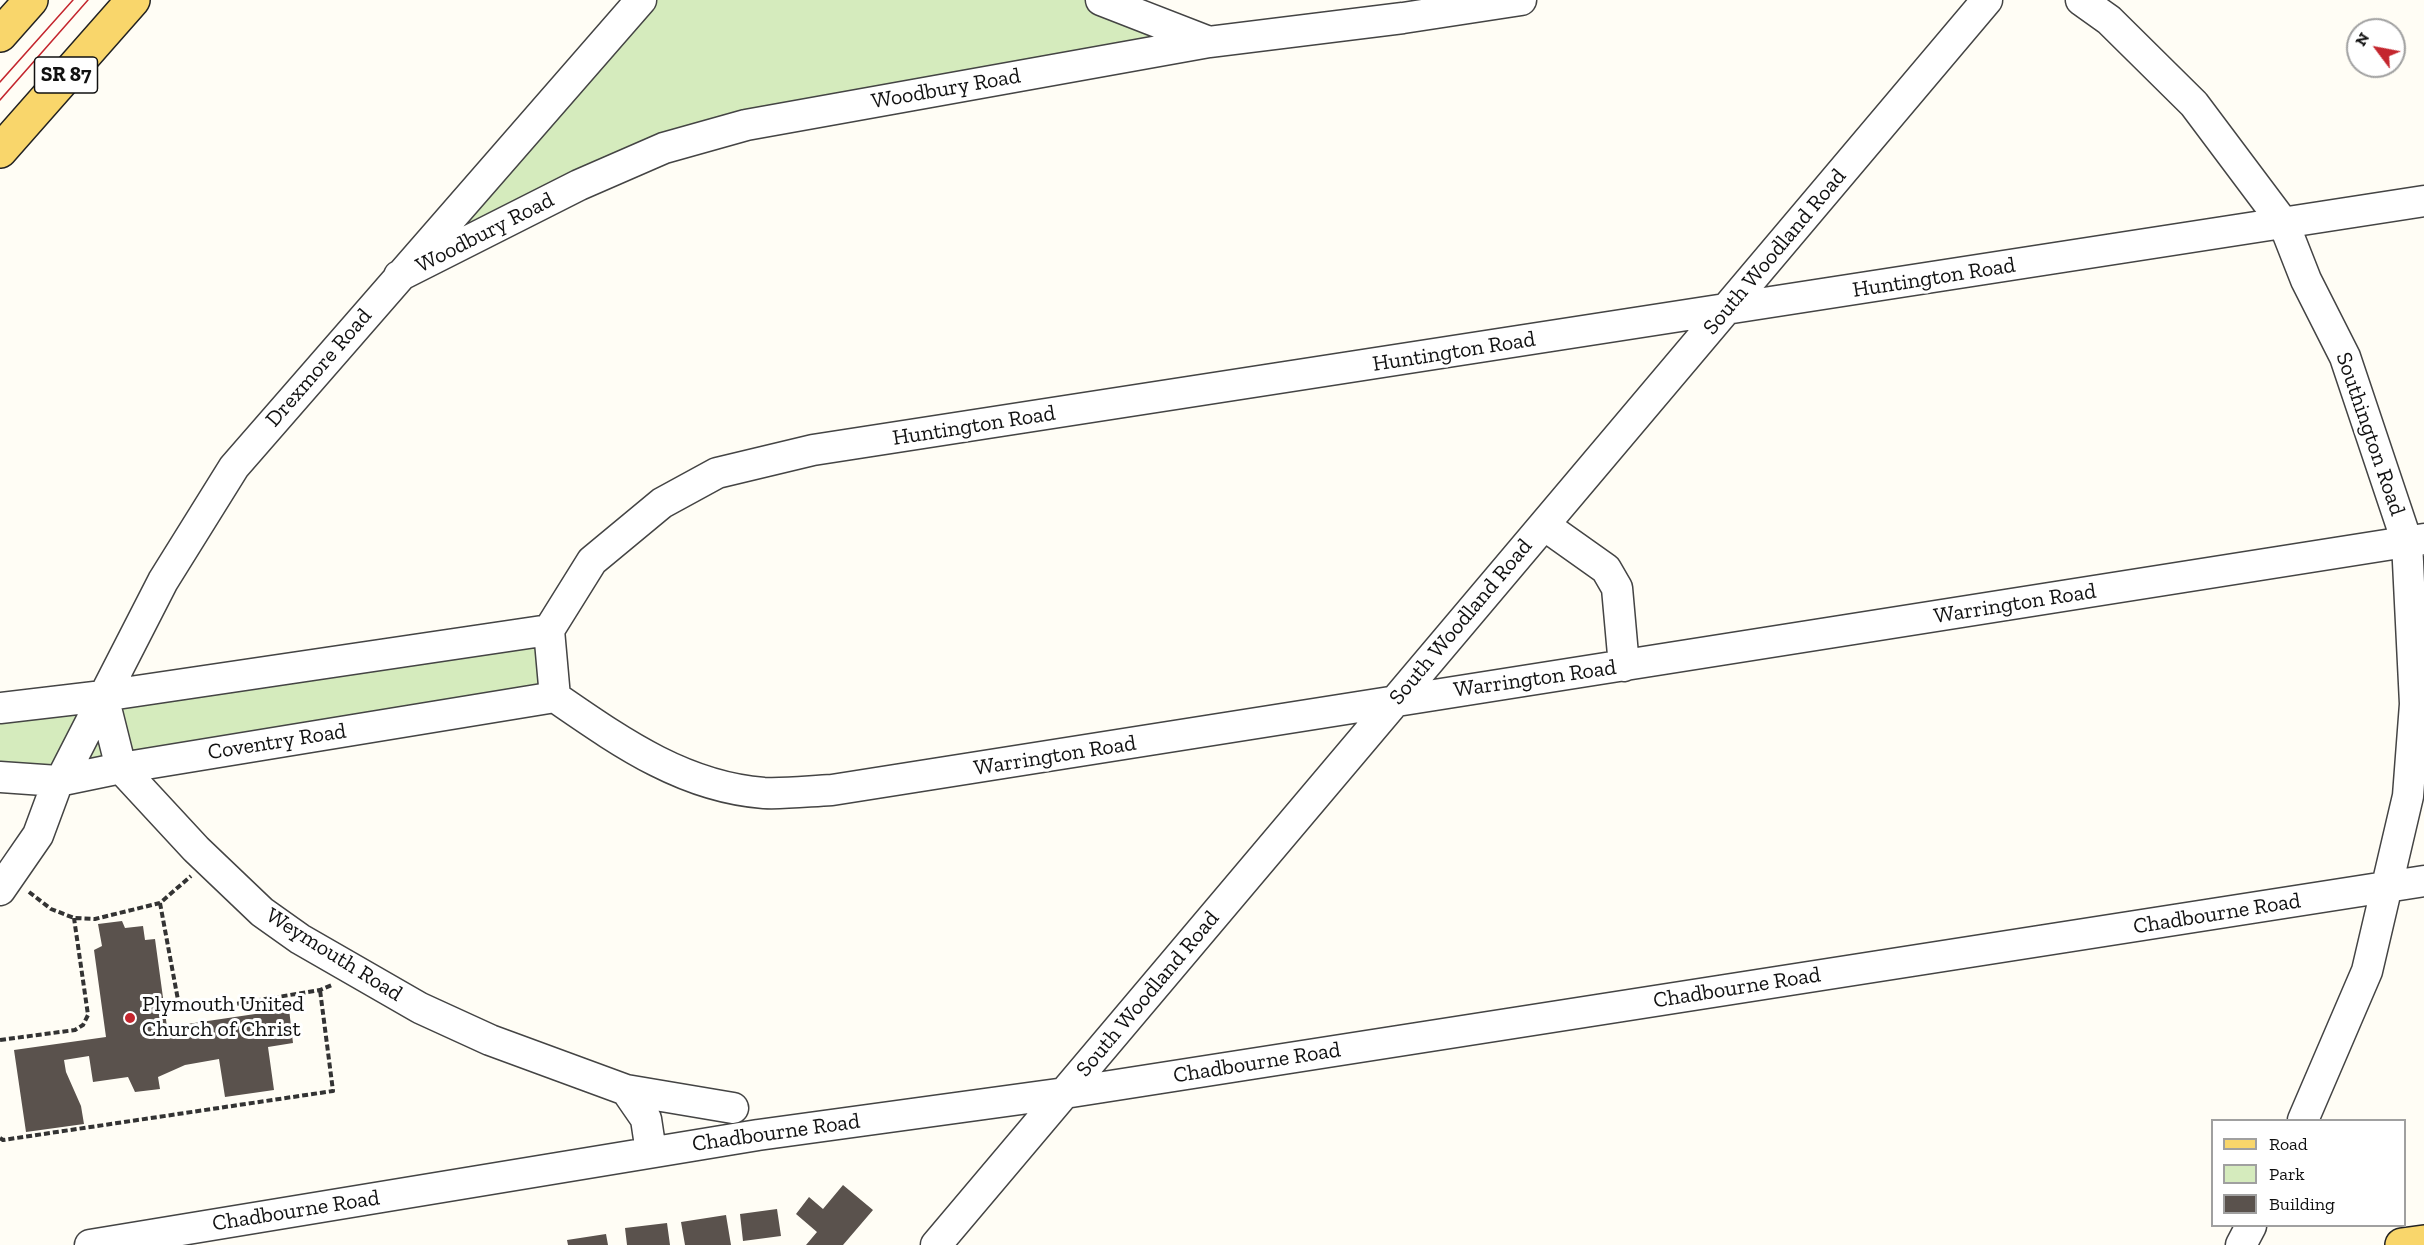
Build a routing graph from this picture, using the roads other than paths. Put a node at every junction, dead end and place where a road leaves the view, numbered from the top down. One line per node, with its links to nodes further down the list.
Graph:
1 (31, 0): 9 (main road)
2 (133, 0): 11 (main road, SR 87)
3 (641, 0): 14 (street, Drexmore Road)
4 (1101, 0): 10 (street)
5 (1521, 0): 8 (street, Woodbury Road)
6 (1987, 0): 15 (street, South Woodland Road)
7 (2081, 0): 13 (street, Southington Road)
8 (1404, 9): 10 (street, Woodbury Road)
9 (0, 35)
10 (1209, 42): 14 (street, Woodbury Road)
11 (0, 151)
12 (2424, 201): 13 (street, Huntington Road)
13 (2284, 224): 15 (street, Huntington Road); 17 (street, Southington Road)
14 (399, 276): 20 (street, Drexmore Road)
15 (1726, 311): 16 (street, South Woodland Road); 18 (street, Huntington Road)
16 (1544, 525): 19 (street); 22 (street, South Woodland Road)
17 (2416, 540): 19 (street, Warrington Road); 28 (street, Southington Road)
18 (549, 630): 20 (street); 21 (street)
19 (1624, 666): 22 (street, Warrington Road)
20 (103, 696): 23 (street); 24 (street, Weymouth Road); 26 (street, Drexmore Road)
21 (555, 697): 22 (street, Warrington Road); 24 (street, Coventry Road)
22 (1393, 703): 31 (street, South Woodland Road)
23 (0, 708)
24 (121, 768): 26 (street, Coventry Road); 30 (street, Weymouth Road)
25 (0, 777): 26 (street, Coventry Road)
26 (60, 781): 29 (street, Drexmore Road)
27 (2424, 881): 28 (street, Chadbourne Road)
28 (2387, 887): 31 (street, Chadbourne Road); 33 (street, Southington Road)
29 (13, 890)
30 (626, 1090): 32 (street, Weymouth Road); 34 (street)
31 (1065, 1093): 34 (street, Chadbourne Road); 38 (street, South Woodland Road)
32 (732, 1108)
33 (2303, 1119)
34 (651, 1152): 37 (street, Chadbourne Road)
35 (2250, 1227): 39 (street)
36 (2424, 1242): 40 (main road)
37 (90, 1245)
38 (936, 1245)
39 (2241, 1245)
40 (2402, 1245)

